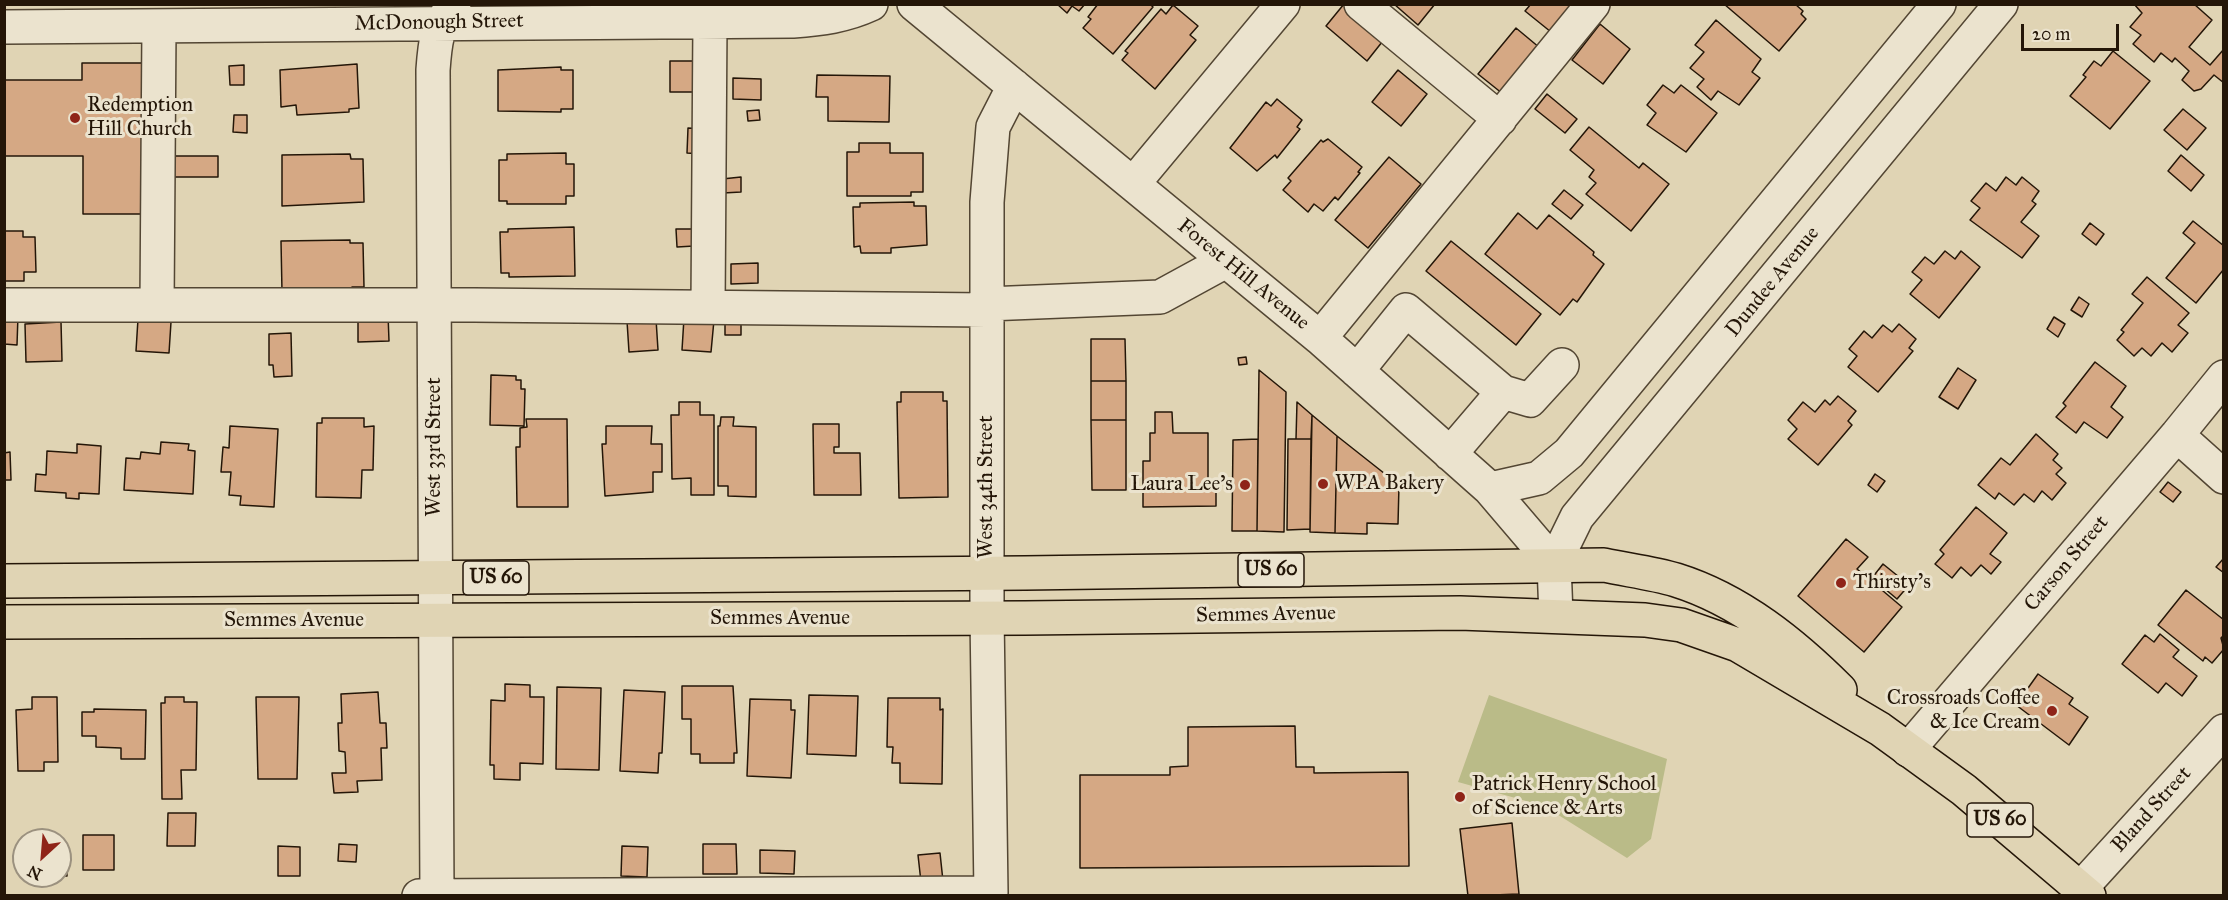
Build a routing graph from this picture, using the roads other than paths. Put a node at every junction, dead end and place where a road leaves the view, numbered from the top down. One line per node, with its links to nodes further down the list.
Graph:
1 (12, 4): 11 (street)
2 (871, 4): 10 (street, McDonough Street)
3 (914, 4): 14 (street, Forest Hill Avenue)
4 (1283, 4): 16 (street)
5 (1362, 4): 15 (street)
6 (1593, 4): 15 (street)
7 (1939, 4): 28 (street)
8 (2001, 4): 31 (street, Dundee Avenue)
9 (450, 9): 10 (street, McDonough Street); 12 (street, McDonough Street); 20 (street, West 33rd Street)
10 (710, 21): 21 (street)
11 (39, 26): 12 (street, McDonough Street); 13 (street, McDonough Street)
12 (159, 26): 19 (street)
13 (4, 27)
14 (1014, 86): 16 (street, Forest Hill Avenue); 22 (street, West 34th Street)
15 (1500, 119): 23 (street)
16 (1133, 184): 17 (street, Forest Hill Avenue)
17 (1226, 261): 22 (street); 23 (street, Forest Hill Avenue)
18 (4, 305): 19 (street)
19 (157, 305): 20 (street)
20 (434, 305): 21 (street); 36 (street, West 33rd Street)
21 (708, 307): 22 (street)
22 (987, 307): 35 (street, West 34th Street)
23 (1320, 338): 25 (street, Forest Hill Avenue)
24 (1562, 365): 27 (street)
25 (1357, 371): 27 (street); 30 (street, Forest Hill Avenue)
26 (2223, 377): 29 (street, Carson Street)
27 (1503, 392): 30 (street)
28 (1592, 425): 31 (street); 33 (street)
29 (2177, 435): 32 (street); 44 (street, Carson Street)
30 (1450, 454): 33 (street, Forest Hill Avenue)
31 (1631, 454): 34 (street, Dundee Avenue)
32 (2223, 477)
33 (1490, 489): 34 (street, Forest Hill Avenue)
34 (1554, 564): 35 (main road, Semmes Avenue / US 60); 38 (street); 42 (main road, US 60)
35 (987, 574): 36 (main road, Semmes Avenue / US 60); 39 (street, West 34th Street)
36 (435, 579): 37 (main road, Semmes Avenue / US 60); 40 (street, West 33rd Street)
37 (4, 581)
38 (1556, 615): 39 (main road, Semmes Avenue / US 60); 42 (main road, US 60)
39 (987, 616): 40 (main road, Semmes Avenue / US 60); 47 (street, West 34th Street)
40 (435, 620): 41 (main road, Semmes Avenue / US 60); 46 (street, West 33rd Street)
41 (4, 622)
42 (1880, 729): 44 (main road, US 60)
43 (2223, 731): 45 (street, Bland Street)
44 (1908, 750): 45 (main road, US 60)
45 (2085, 892)
46 (437, 895): 47 (street); 48 (street)
47 (755, 895)
48 (419, 896)

